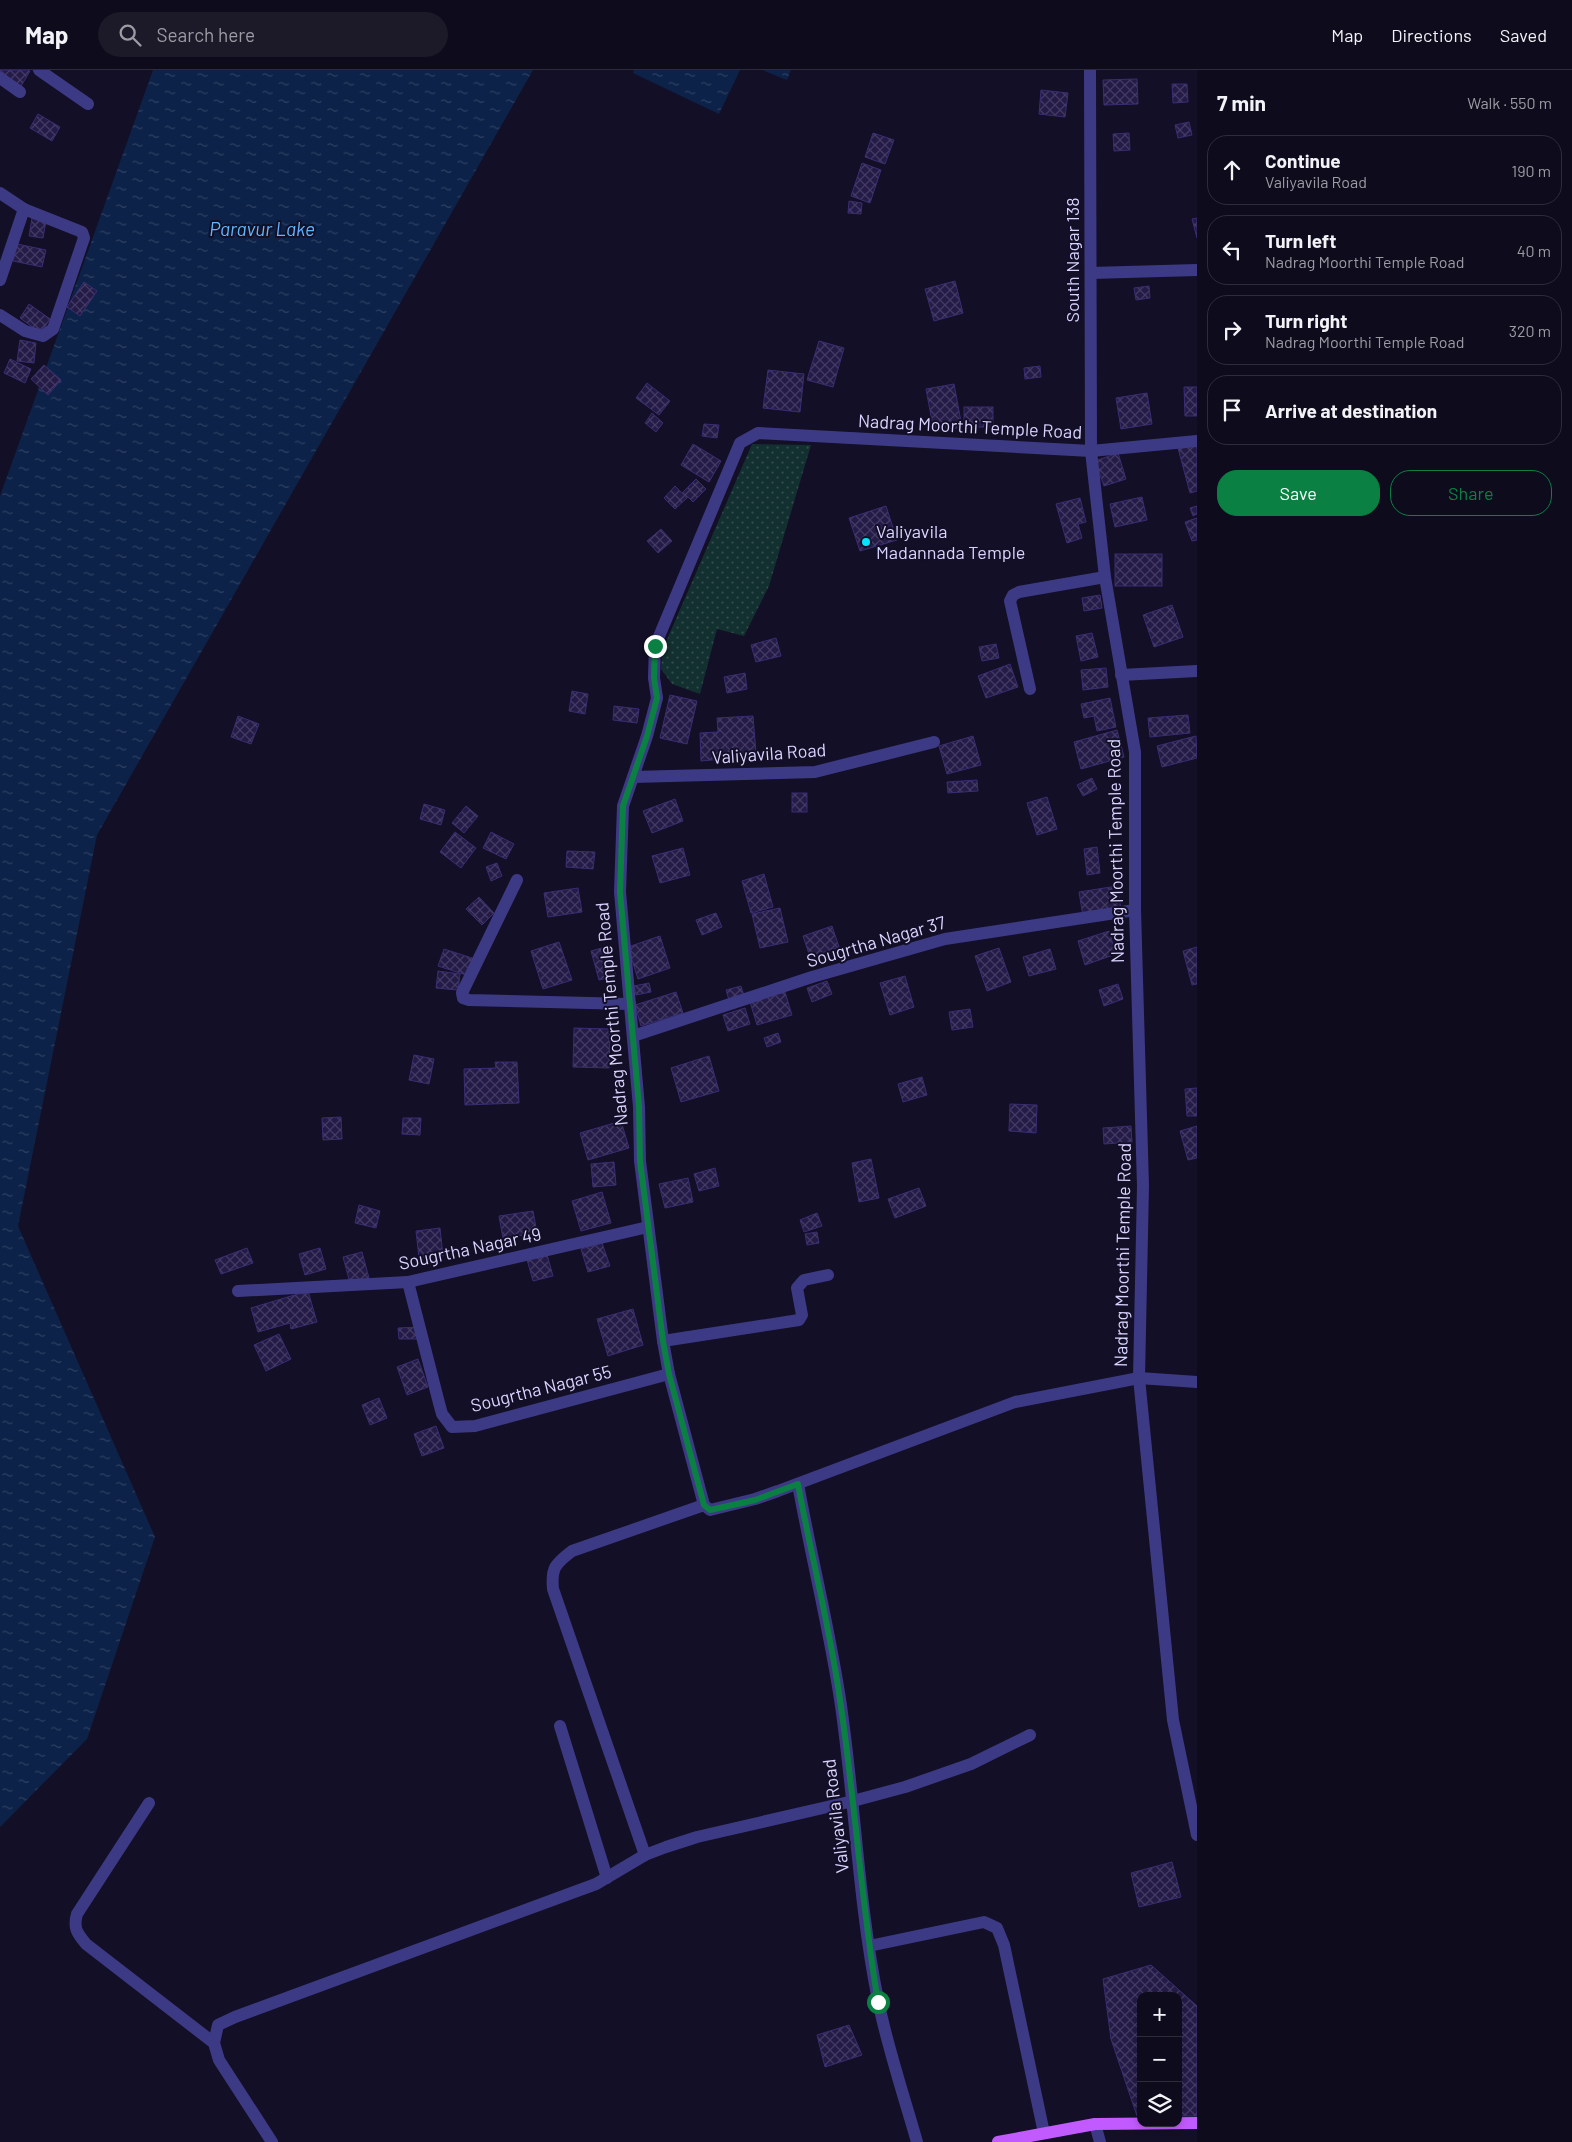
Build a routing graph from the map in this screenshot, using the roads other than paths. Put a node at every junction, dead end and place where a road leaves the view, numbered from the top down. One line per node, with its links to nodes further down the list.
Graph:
1 (39, 70): 5 (street)
2 (1090, 70): 9 (street, South Nagar 138)
3 (0, 78): 4 (street)
4 (20, 92)
5 (88, 104)
6 (0, 193): 7 (street)
7 (24, 209): 10 (street); 11 (street)
8 (1197, 270): 9 (street)
9 (1091, 273): 13 (street, South Nagar 138)
10 (0, 280)
11 (0, 315)
12 (1197, 441): 13 (street)
13 (1091, 451): 14 (street, Nadrag Moorthi Temple Road); 19 (street, Nadrag Moorthi Temple Road)
14 (1105, 577): 16 (street, Nadrag Moorthi Temple Road); 17 (street)
15 (1197, 671): 16 (street)
16 (1121, 675): 21 (street, Nadrag Moorthi Temple Road)
17 (1030, 689)
18 (934, 742): 19 (street, Valiyavila Road)
19 (633, 776): 22 (street, Nadrag Moorthi Temple Road)
20 (517, 880): 22 (street)
21 (1135, 910): 23 (street, Sougrtha Nagar 37); 30 (street, Nadrag Moorthi Temple Road)
22 (630, 1004): 23 (street, Nadrag Moorthi Temple Road)
23 (633, 1036): 24 (street, Nadrag Moorthi Temple Road)
24 (648, 1227): 26 (street, Sougrtha Nagar 49); 28 (street, Nadrag Moorthi Temple Road)
25 (828, 1275): 28 (street)
26 (408, 1282): 27 (street, Sougrtha Nagar 49); 29 (street, Sougrtha Nagar 55)
27 (238, 1291)
28 (663, 1341): 29 (street, Nadrag Moorthi Temple Road)
29 (669, 1374): 33 (street, Nadrag Moorthi Temple Road)
30 (1139, 1378): 31 (street); 32 (street); 38 (street, Nadrag Moorthi Temple Road)
31 (1197, 1382)
32 (798, 1484): 33 (street); 36 (street, Valiyavila Road)
33 (704, 1505): 39 (street)
34 (560, 1726): 40 (street)
35 (1030, 1735): 36 (street)
36 (853, 1801): 39 (street); 41 (street, Valiyavila Road)
37 (149, 1803): 42 (street)
38 (1197, 1835)
39 (644, 1856): 40 (street)
40 (607, 1878): 42 (street)
41 (868, 1946): 45 (street); 47 (street, Valiyavila Road)
42 (214, 2042): 46 (street)
43 (1197, 2123): 44 (main road)
44 (1095, 2124): 45 (main road); 49 (street)
45 (1044, 2133): 48 (main road)
46 (272, 2142)
47 (918, 2142)
48 (998, 2142)
49 (1100, 2142)

